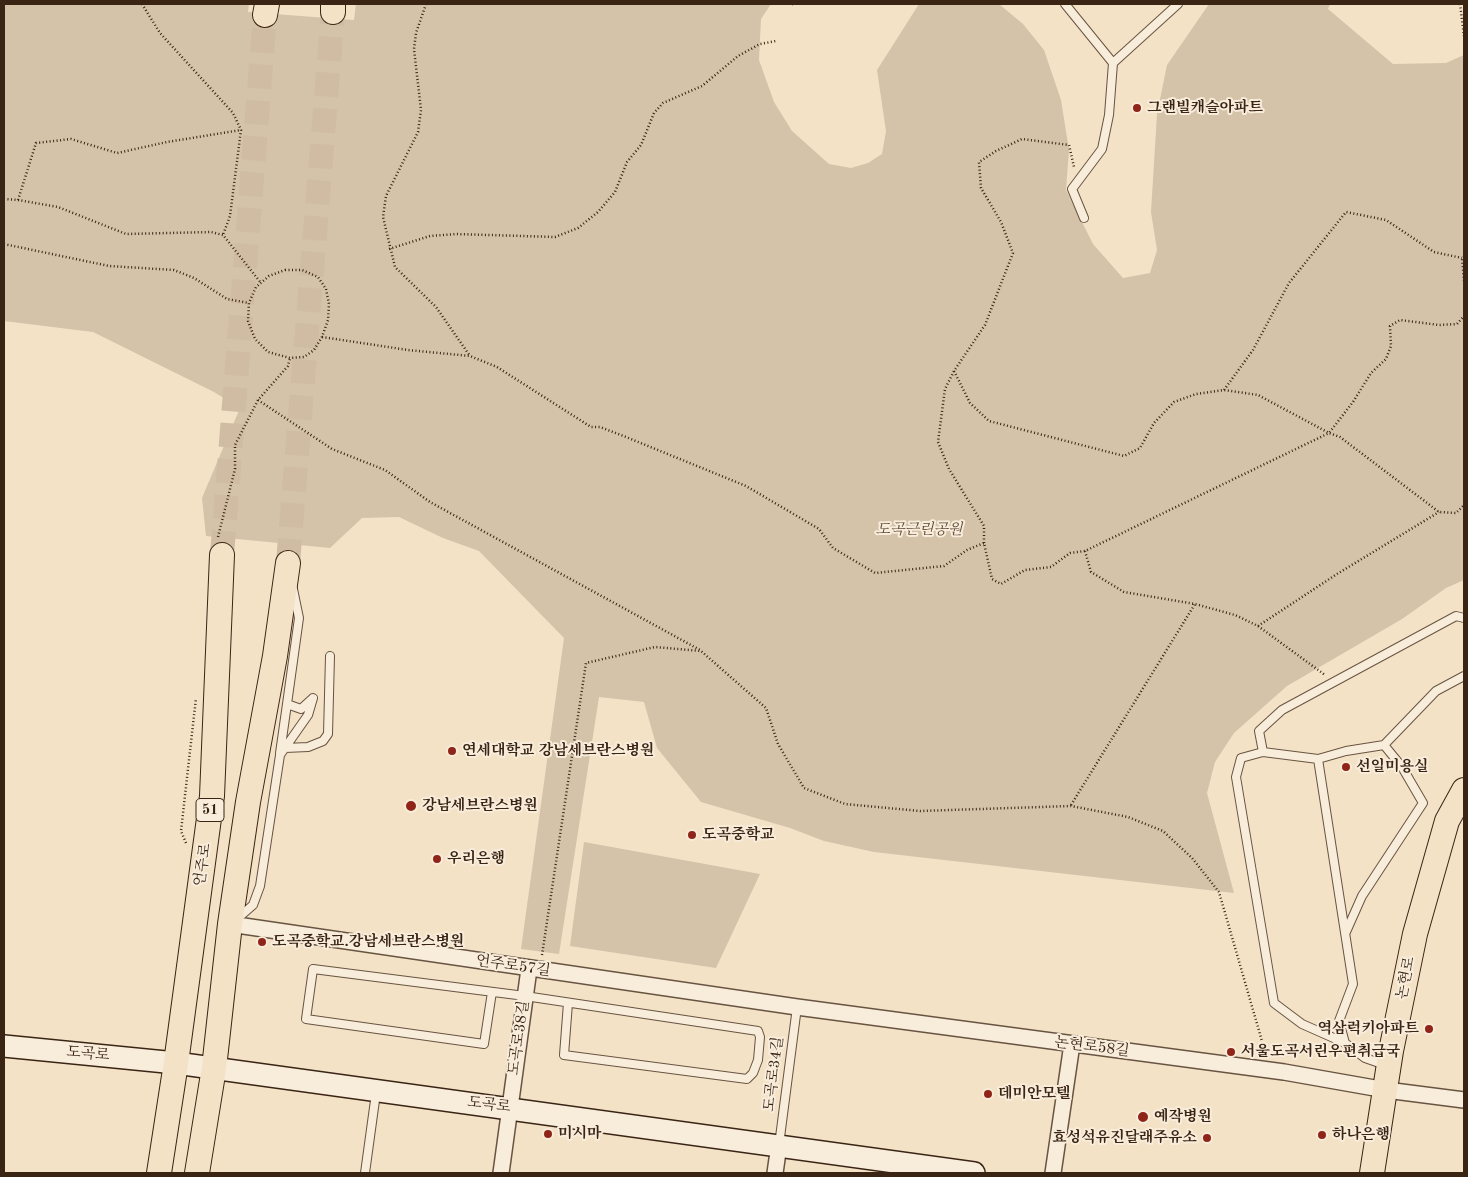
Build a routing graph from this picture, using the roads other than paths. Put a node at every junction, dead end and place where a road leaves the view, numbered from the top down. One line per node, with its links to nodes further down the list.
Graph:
1 (1064, 4): 3 (lane)
2 (1178, 4): 3 (lane)
3 (1113, 63): 4 (lane)
4 (1084, 218)
5 (222, 554): 27 (main road, 언주로 / 51)
6 (288, 563): 10 (lane); 17 (main road, 51)
7 (1464, 618): 13 (lane)
8 (330, 656): 12 (lane)
9 (1464, 676): 11 (lane)
10 (287, 704): 12 (lane); 12 (lane)
11 (1384, 745): 14 (lane); 18 (lane)
12 (282, 752): 17 (lane)
13 (1263, 752): 14 (lane); 24 (lane)
14 (1318, 759): 18 (lane)
15 (1464, 790): 16 (main road, 논현로)
16 (1456, 822): 29 (main road, 논현로)
17 (230, 924): 19 (street, 언주로57길); 28 (main road, 51)
18 (1345, 933): 24 (lane)
19 (529, 969): 21 (street, 도곡로38길); 23 (street, 언주로57길)
20 (492, 992): 20 (lane); 21 (lane)
21 (525, 996): 22 (lane); 32 (street, 도곡로38길)
22 (568, 1003): 22 (lane)
23 (796, 1007): 25 (street, 논현로58길); 33 (lane, 도곡로34길)
24 (1345, 1043): 29 (lane)
25 (1072, 1044): 29 (street, 논현로58길); 40 (street)
26 (4, 1046): 27 (main road, 도곡로)
27 (176, 1063): 28 (main road, 도곡로); 34 (main road, 언주로 / 51)
28 (214, 1068): 30 (main road, 도곡로); 35 (main road, 51)
29 (1388, 1078): 31 (street, 논현로58길); 41 (main road, 논현로)
30 (376, 1091): 32 (main road, 도곡로); 36 (lane)
31 (1464, 1100)
32 (510, 1108): 33 (main road, 도곡로); 37 (street, 도곡로38길)
33 (779, 1145): 38 (street); 39 (main road, 도곡로)
34 (159, 1173)
35 (197, 1173)
36 (365, 1173)
37 (501, 1173)
38 (775, 1173)
39 (974, 1173)
40 (1053, 1173)
41 (1372, 1173)

